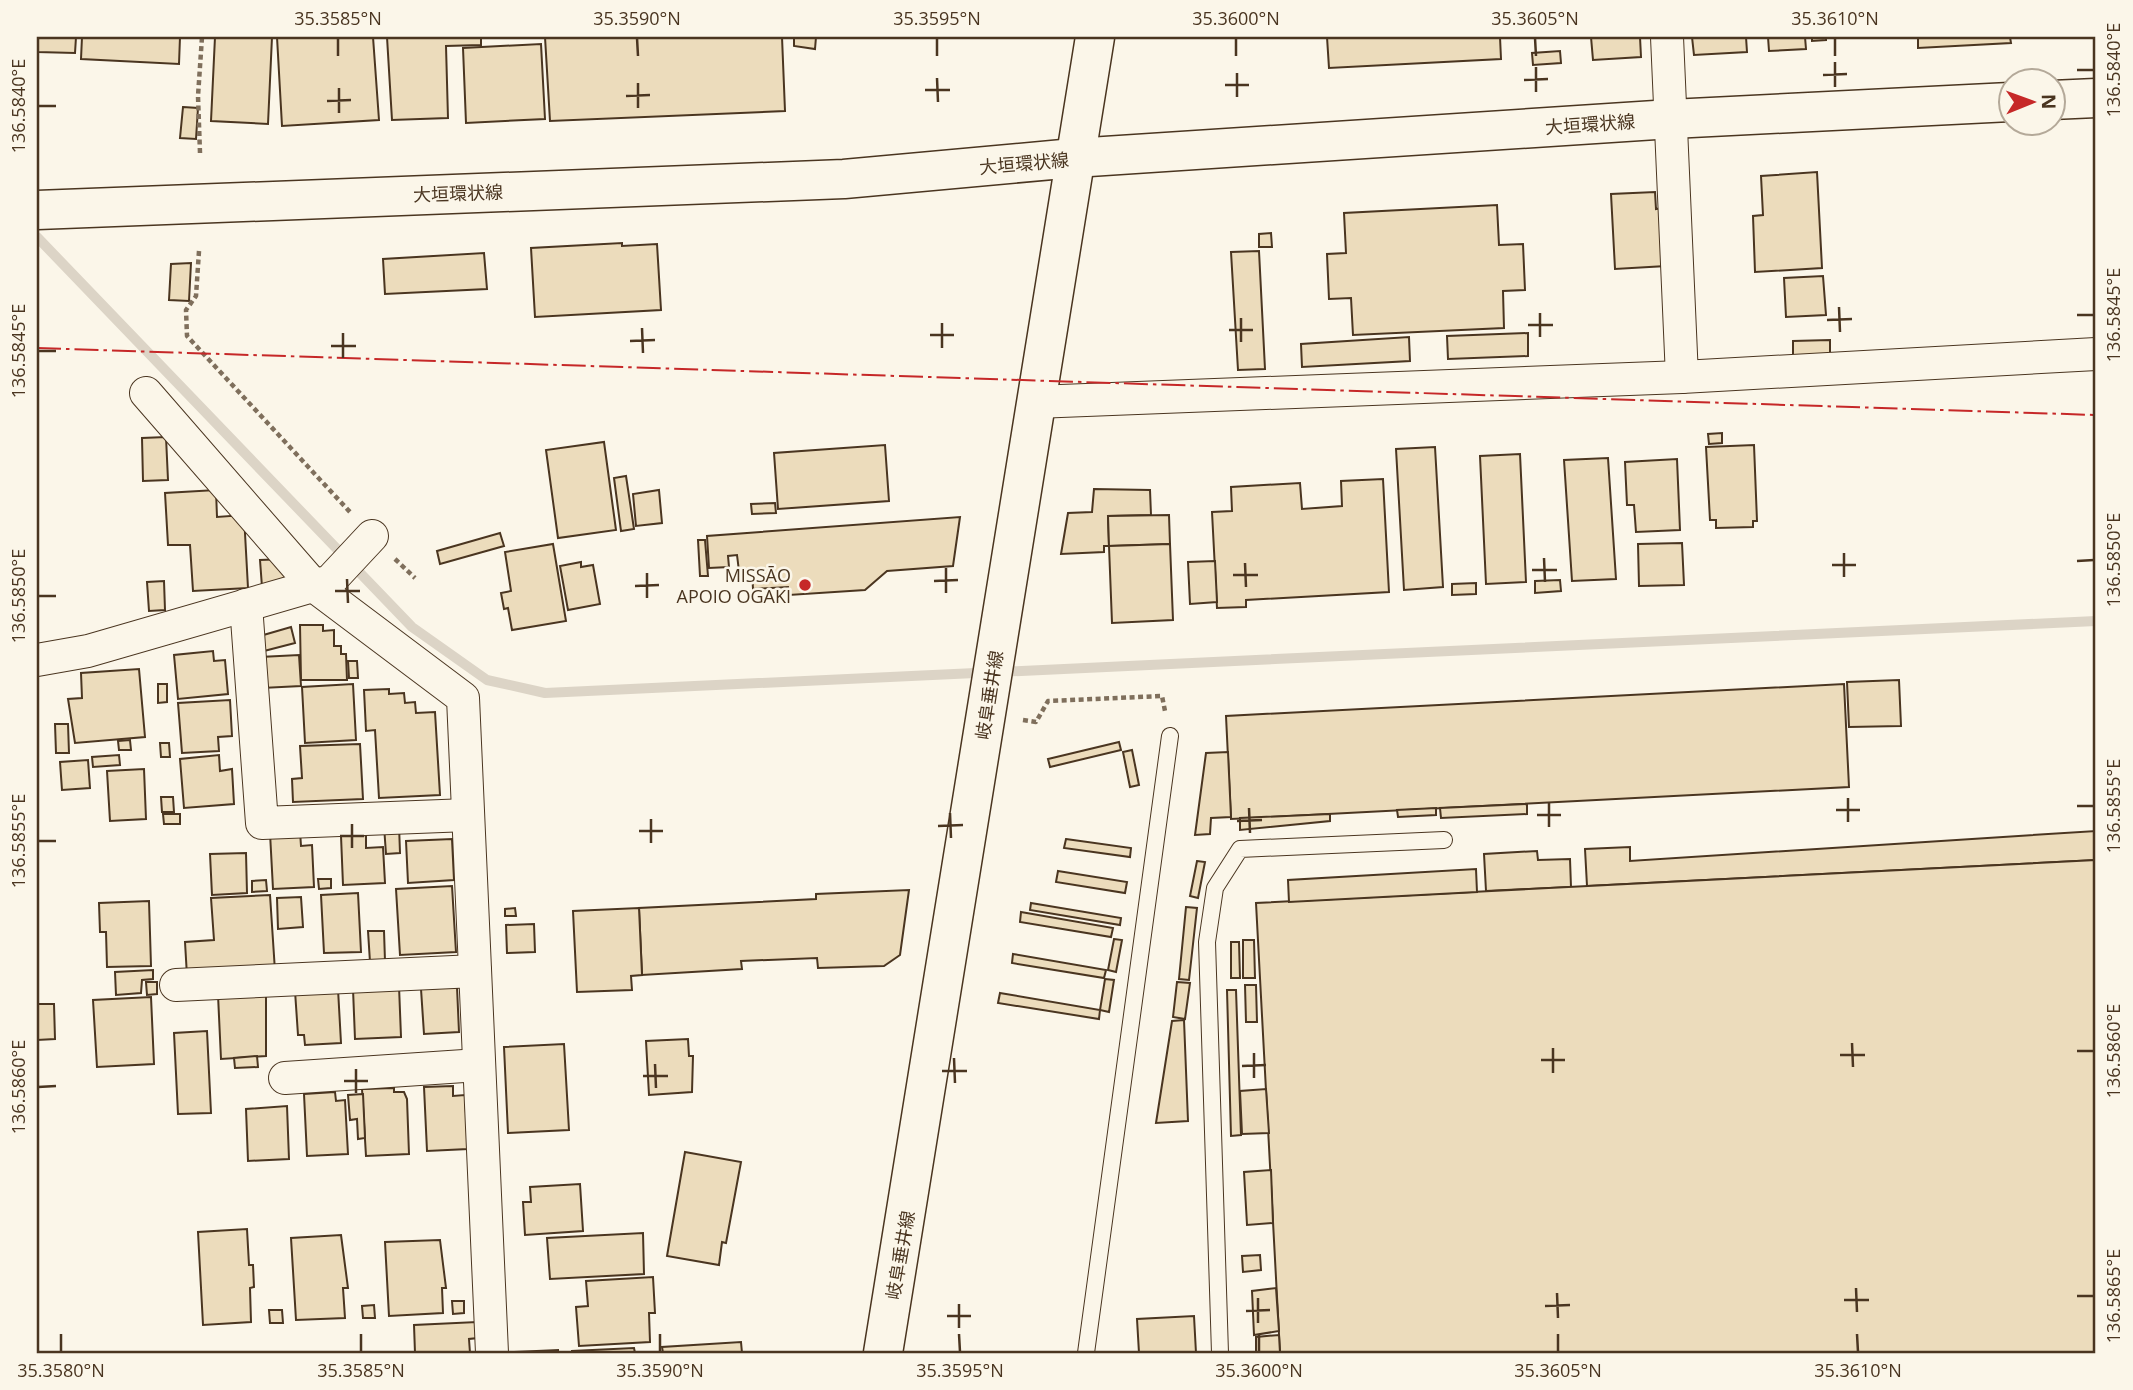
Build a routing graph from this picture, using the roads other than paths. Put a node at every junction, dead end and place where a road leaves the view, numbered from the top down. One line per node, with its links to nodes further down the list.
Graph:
1 (1095, 37): 7 (main road, 岐阜垂井線)
2 (1667, 37): 6 (street)
3 (2096, 98): 4 (main road)
4 (2066, 99)
5 (1996, 103): 6 (main road, 大垣環状線)
6 (1671, 119): 7 (main road, 大垣環状線); 10 (street)
7 (1074, 158): 8 (main road, 大垣環状線); 12 (main road, 岐阜垂井線)
8 (37, 210)
9 (2096, 354): 10 (street)
10 (1682, 377): 12 (street)
11 (146, 393): 14 (street)
12 (1035, 402): 25 (main road, 岐阜垂井線)
13 (372, 536): 14 (street)
14 (322, 583): 15 (street); 18 (street)
15 (246, 605): 16 (street); 18 (street)
16 (37, 660)
17 (1170, 736): 26 (lane)
18 (468, 815): 20 (street)
19 (1444, 839): 27 (lane)
20 (475, 971): 21 (street); 22 (street)
21 (176, 985)
22 (479, 1065): 23 (street); 24 (street)
23 (285, 1079)
24 (492, 1353)
25 (883, 1353)
26 (1086, 1353)
27 (1220, 1353)

